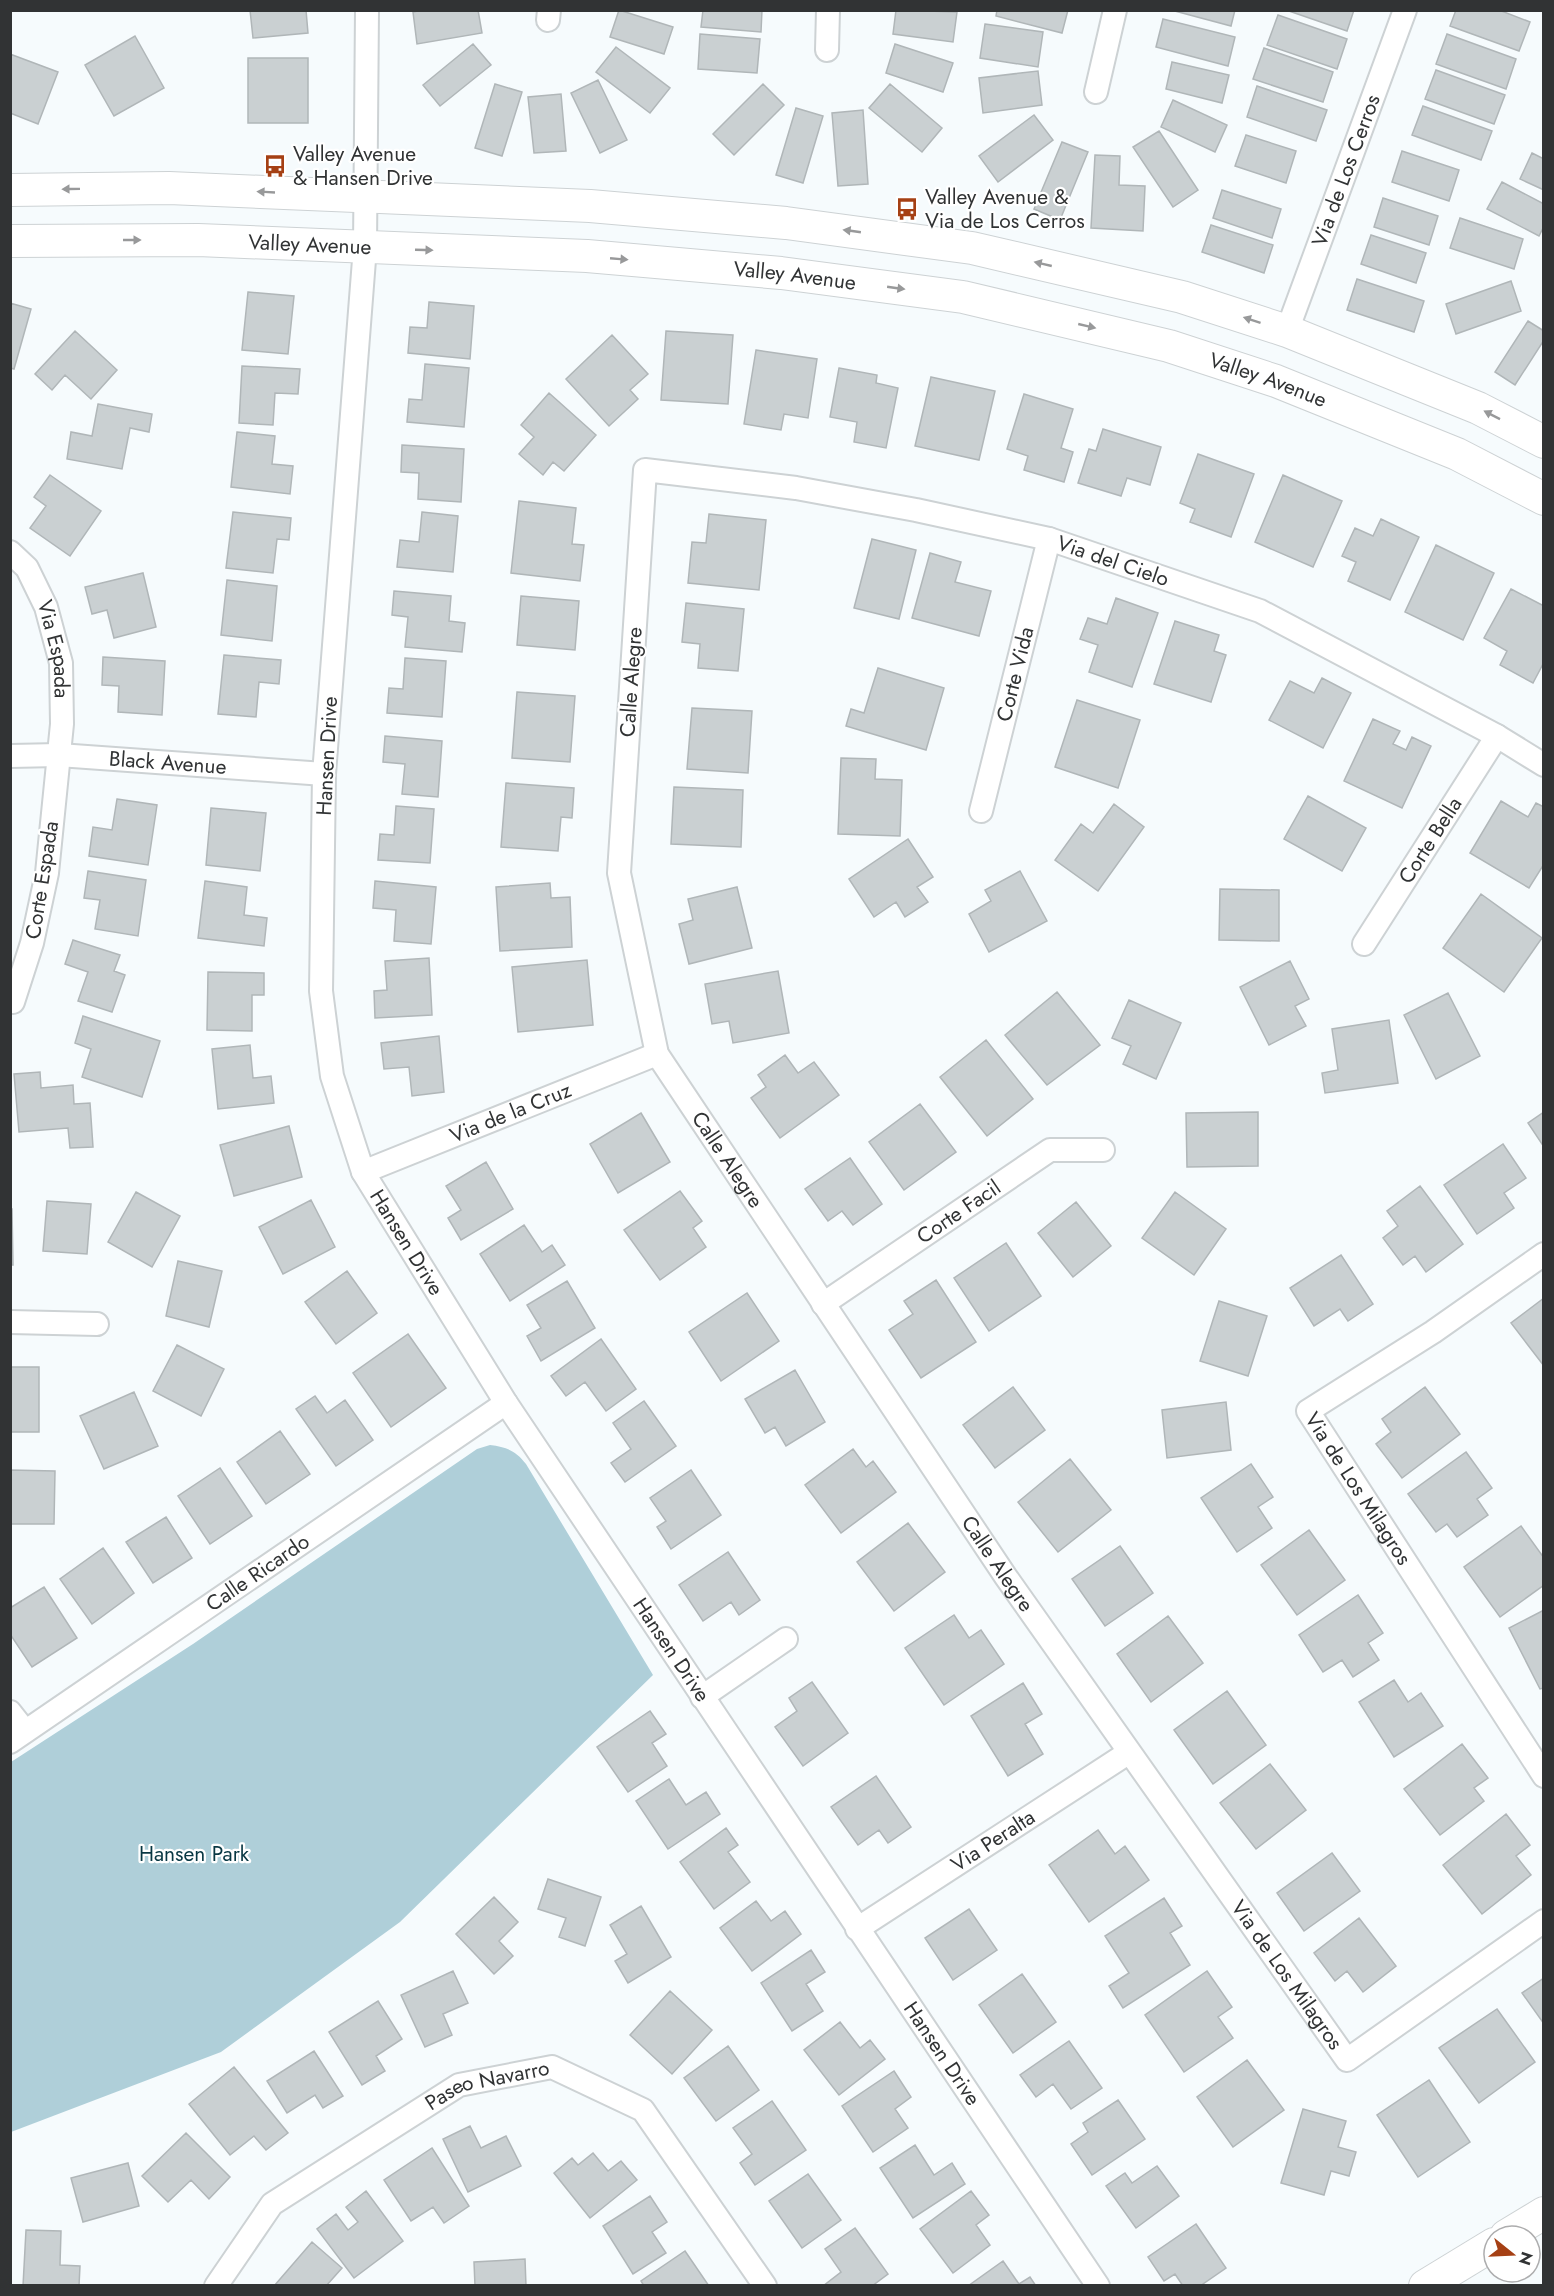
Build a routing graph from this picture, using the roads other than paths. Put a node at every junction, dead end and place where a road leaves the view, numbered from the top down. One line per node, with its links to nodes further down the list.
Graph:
1 (367, 10): 8 (street, Hansen Drive)
2 (828, 10): 5 (street)
3 (1115, 10): 6 (street)
4 (1405, 10): 11 (street, Via de Los Cerros)
5 (827, 50)
6 (1096, 92)
7 (10, 190): 8 (main road, one-way to 7)
8 (366, 197): 10 (street, Hansen Drive); 11 (main road, one-way to 8)
9 (10, 241): 10 (main road, Valley Avenue, one-way to 10)
10 (365, 247): 14 (main road, Valley Avenue, one-way to 14); 21 (street, Hansen Drive)
11 (1287, 331): 12 (main road, one-way to 11)
12 (1544, 442)
13 (645, 470): 15 (street, Via del Cielo); 25 (street, Calle Alegre)
14 (1544, 499)
15 (1049, 539): 17 (street, Via del Cielo); 22 (street, Corte Vida)
16 (10, 552): 18 (street, Via Espada)
17 (1497, 736): 20 (street, Via del Cielo); 23 (street, Corte Bella)
18 (59, 755): 19 (street, Black Avenue); 21 (street, Black Avenue); 24 (street, Corte Espada)
19 (10, 756)
20 (1544, 765)
21 (324, 774): 27 (street, Hansen Drive)
22 (981, 811)
23 (1364, 944)
24 (13, 1002)
25 (657, 1054): 27 (street, Via de la Cruz); 29 (street, Calle Alegre)
26 (1103, 1150): 29 (street, Corte Facil)
27 (363, 1172): 32 (street, Hansen Drive)
28 (1544, 1254): 38 (street, Via de Los Milagros)
29 (823, 1304): 37 (street, Calle Alegre)
30 (10, 1322): 31 (street)
31 (97, 1324)
32 (506, 1403): 34 (street, Hansen Drive); 36 (street, Calle Ricardo)
33 (786, 1639): 34 (street)
34 (702, 1697): 40 (street, Hansen Drive)
35 (10, 1713): 36 (street)
36 (18, 1736)
37 (1128, 1753): 39 (street, Via de Los Milagros); 40 (street, Via Peralta)
38 (1544, 1776)
39 (1544, 1921)
40 (857, 1929): 46 (street, Hansen Drive)
41 (1544, 2213): 42 (main road)
42 (1526, 2224)
43 (1482, 2251): 47 (main road)
44 (216, 2286): 45 (street, Paseo Navarro)
45 (765, 2286)
46 (1098, 2286)
47 (1425, 2286)

